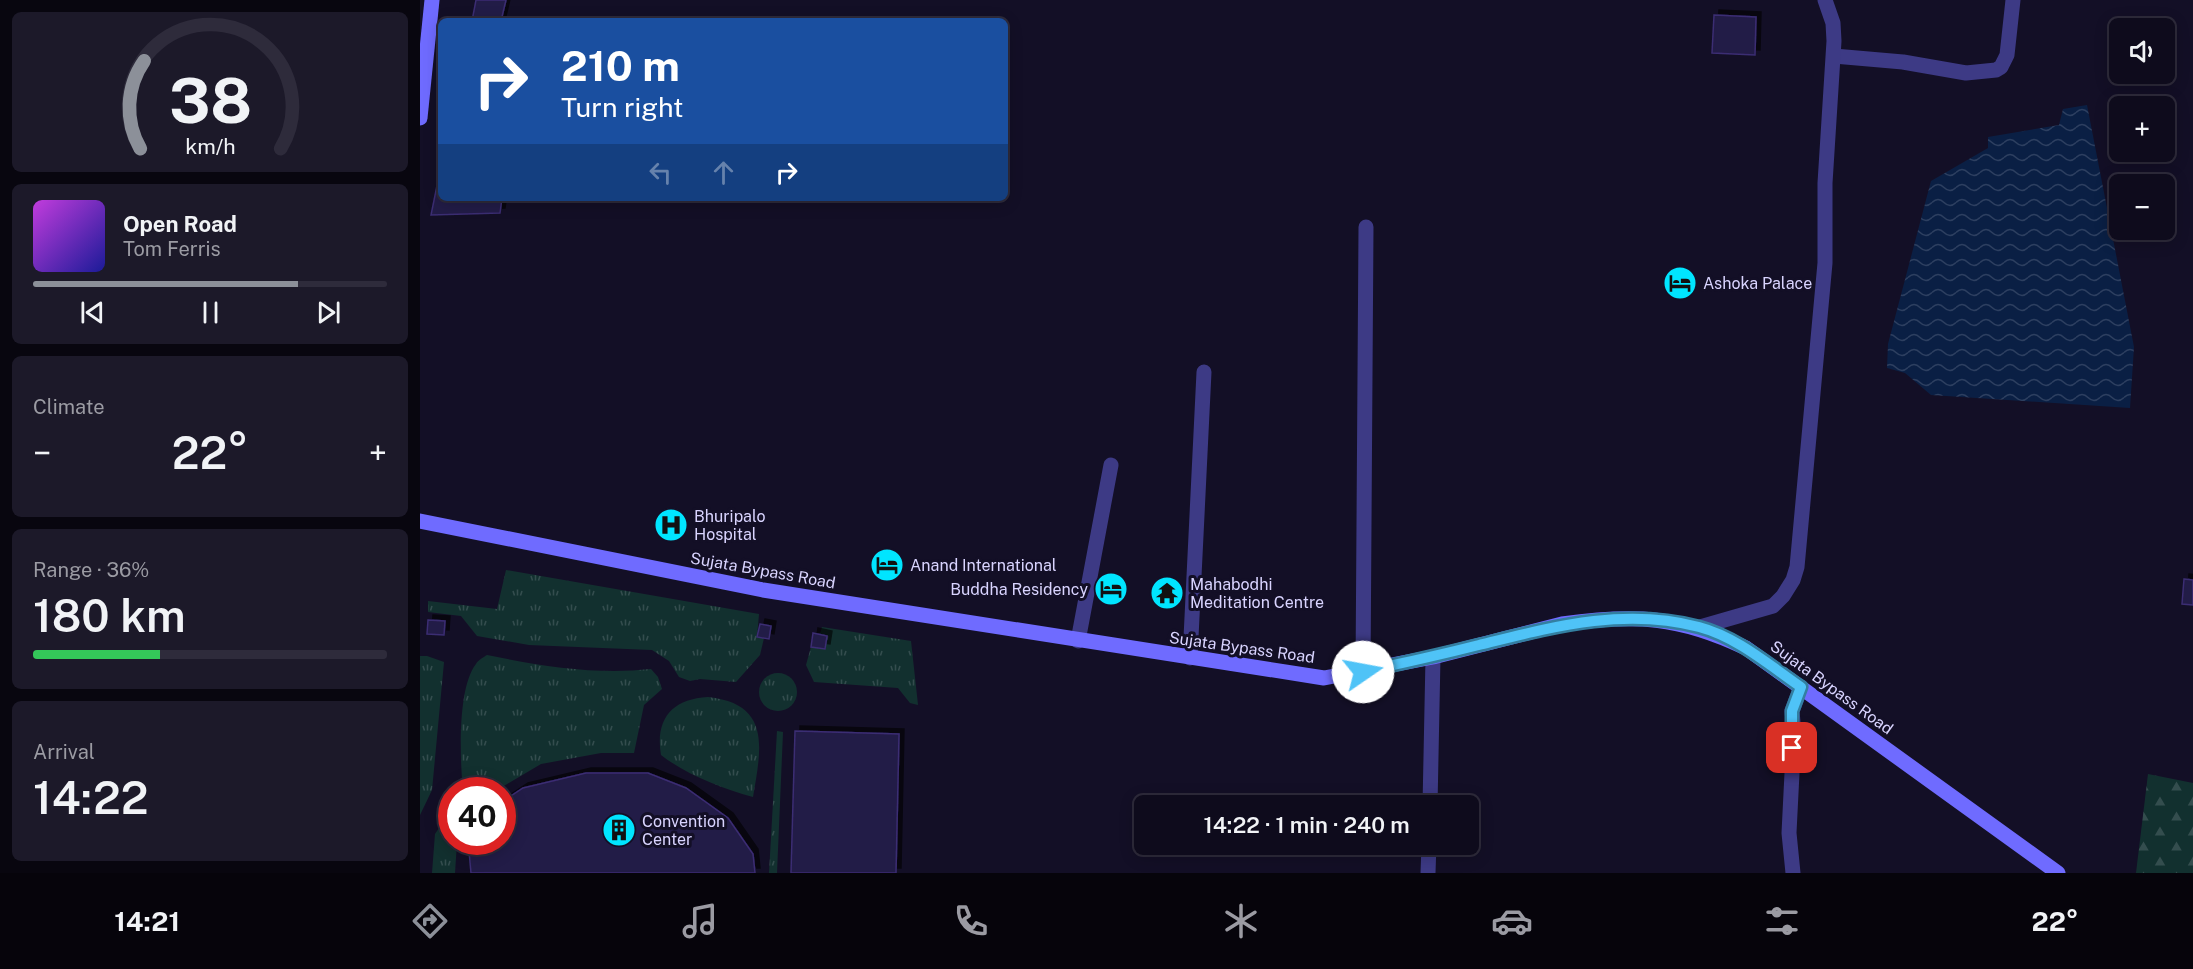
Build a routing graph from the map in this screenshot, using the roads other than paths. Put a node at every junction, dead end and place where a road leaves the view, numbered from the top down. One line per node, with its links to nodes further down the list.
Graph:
1 (432, 0): 5 (street)
2 (1825, 0): 4 (street)
3 (2013, 0): 4 (street)
4 (1834, 56): 10 (street)
5 (420, 118)
6 (1366, 227): 14 (street)
7 (1204, 372): 13 (street)
8 (1111, 465): 11 (street)
9 (420, 521): 11 (street, Sujata Bypass Road)
10 (1700, 627): 12 (street, Sujata Bypass Road); 15 (street, Sujata Bypass Road)
11 (1078, 641): 13 (street, Sujata Bypass Road)
12 (1433, 657): 14 (street, Sujata Bypass Road); 16 (street)
13 (1190, 658): 14 (street, Sujata Bypass Road)
14 (1363, 672)
15 (1796, 700): 19 (street); 20 (street, Sujata Bypass Road)
16 (1430, 795)
17 (1428, 855): 18 (street)
18 (1428, 873)
19 (1793, 873)
20 (2058, 873)

